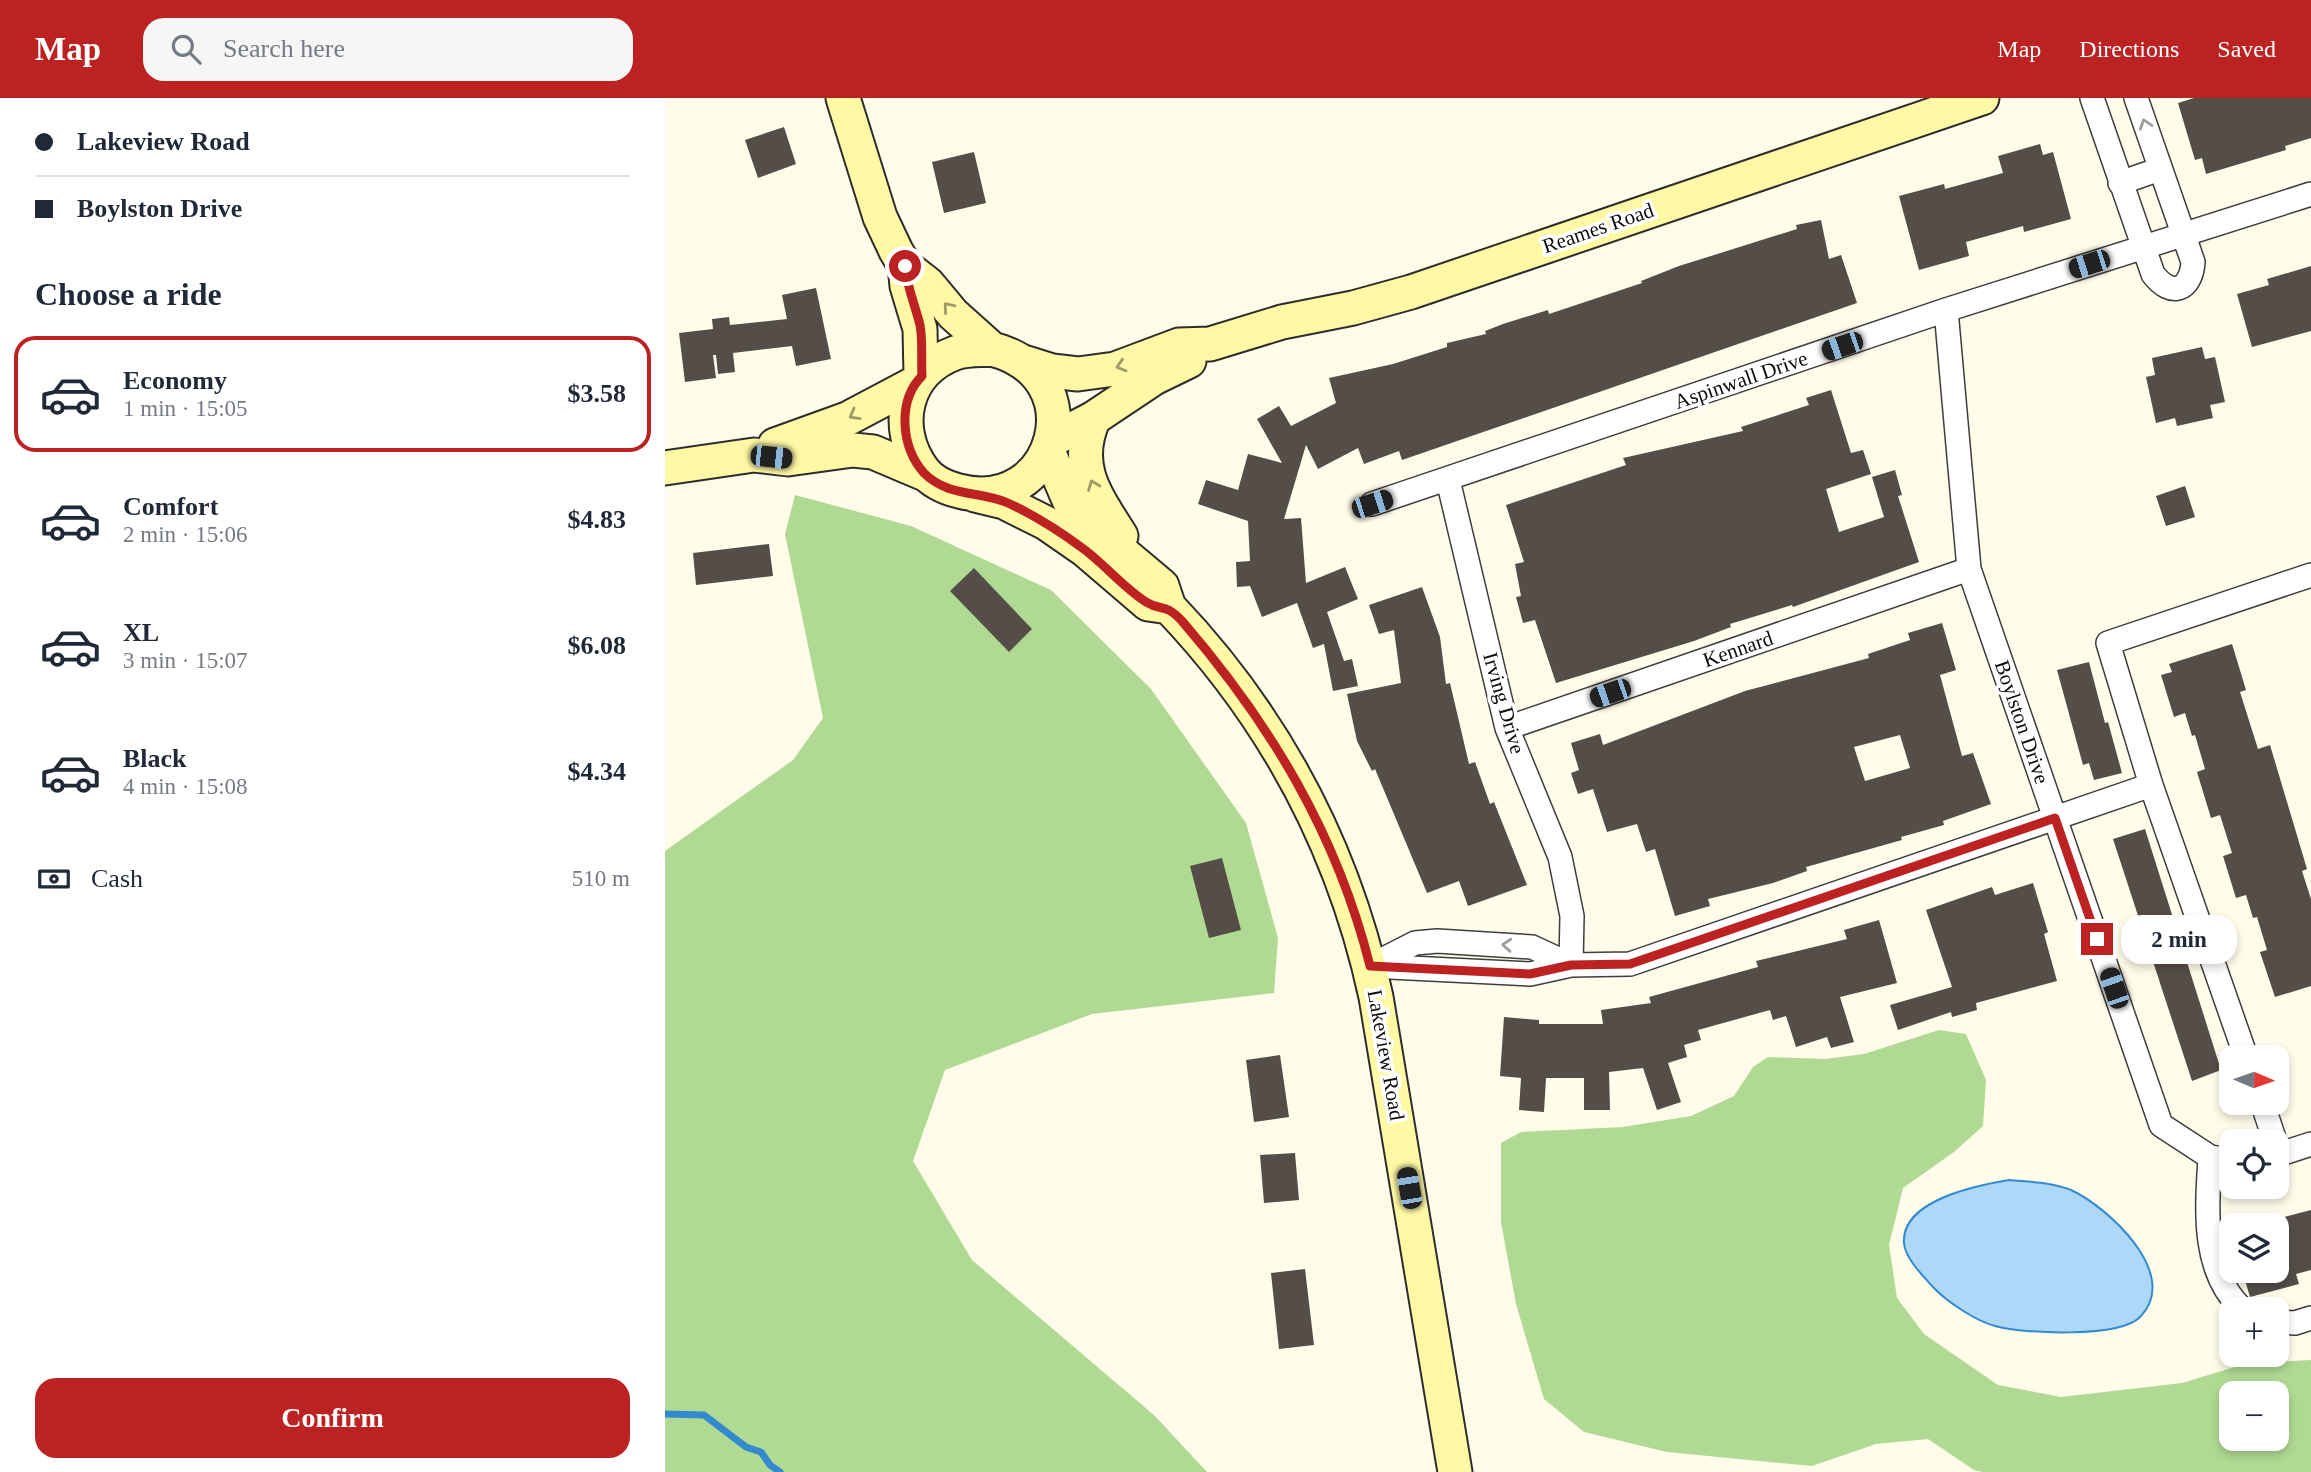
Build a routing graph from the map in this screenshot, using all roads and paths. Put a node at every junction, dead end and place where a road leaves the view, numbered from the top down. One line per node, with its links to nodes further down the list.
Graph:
1 (843, 98): 10 (main road)
2 (1982, 98): 12 (main road, Reames Road)
3 (2092, 98): 6 (street)
4 (2137, 98): 5 (street, one-way to 4)
5 (2160, 169): 6 (street); 8 (street)
6 (2120, 183): 9 (street)
7 (2311, 194): 8 (street, Aspinwall Drive)
8 (2183, 235): 9 (street, Aspinwall Drive); 9 (street)
9 (2144, 246): 11 (street, Aspinwall Drive)
10 (905, 266): 13 (main road, one-way to 10); 14 (main road)
11 (1946, 310): 20 (street, Aspinwall Drive); 24 (street, Boylston Drive)
12 (1210, 344): 13 (main road, Reames Road, one-way to 13); 15 (main road, Reames Road)
13 (1006, 355): 14 (main road); 16 (main road)
14 (918, 379): 17 (main road, one-way to 17); 19 (main road)
15 (1094, 418): 16 (main road, Reames Road); 23 (main road, one-way to 15)
16 (1051, 445): 21 (main road); 23 (main road, Lakeview Road)
17 (754, 455): 18 (main road); 19 (main road)
18 (665, 468)
19 (925, 474): 21 (main road)
20 (1448, 480): 22 (street, Aspinwall Drive); 27 (street, Irving Drive)
21 (971, 494): 26 (main road, Lakeview Road)
22 (1372, 504)
23 (1139, 565): 26 (main road, Lakeview Road)
24 (1969, 569): 27 (street, Kennard); 29 (street, Boylston Drive)
25 (2311, 575): 28 (street)
26 (1169, 607): 31 (main road, Lakeview Road)
27 (1507, 729): 30 (street, Irving Drive)
28 (2151, 785): 29 (street); 32 (street)
29 (2055, 818): 30 (street); 35 (street, Boylston Drive)
30 (1571, 965): 31 (street)
31 (1370, 966): 40 (main road, Lakeview Road)
32 (2242, 1045)
33 (2311, 1144): 34 (street)
34 (2289, 1147)
35 (2219, 1158)
36 (2219, 1166): 37 (street)
37 (2230, 1297)
38 (2311, 1318): 39 (street)
39 (2289, 1323)
40 (1455, 1472)

